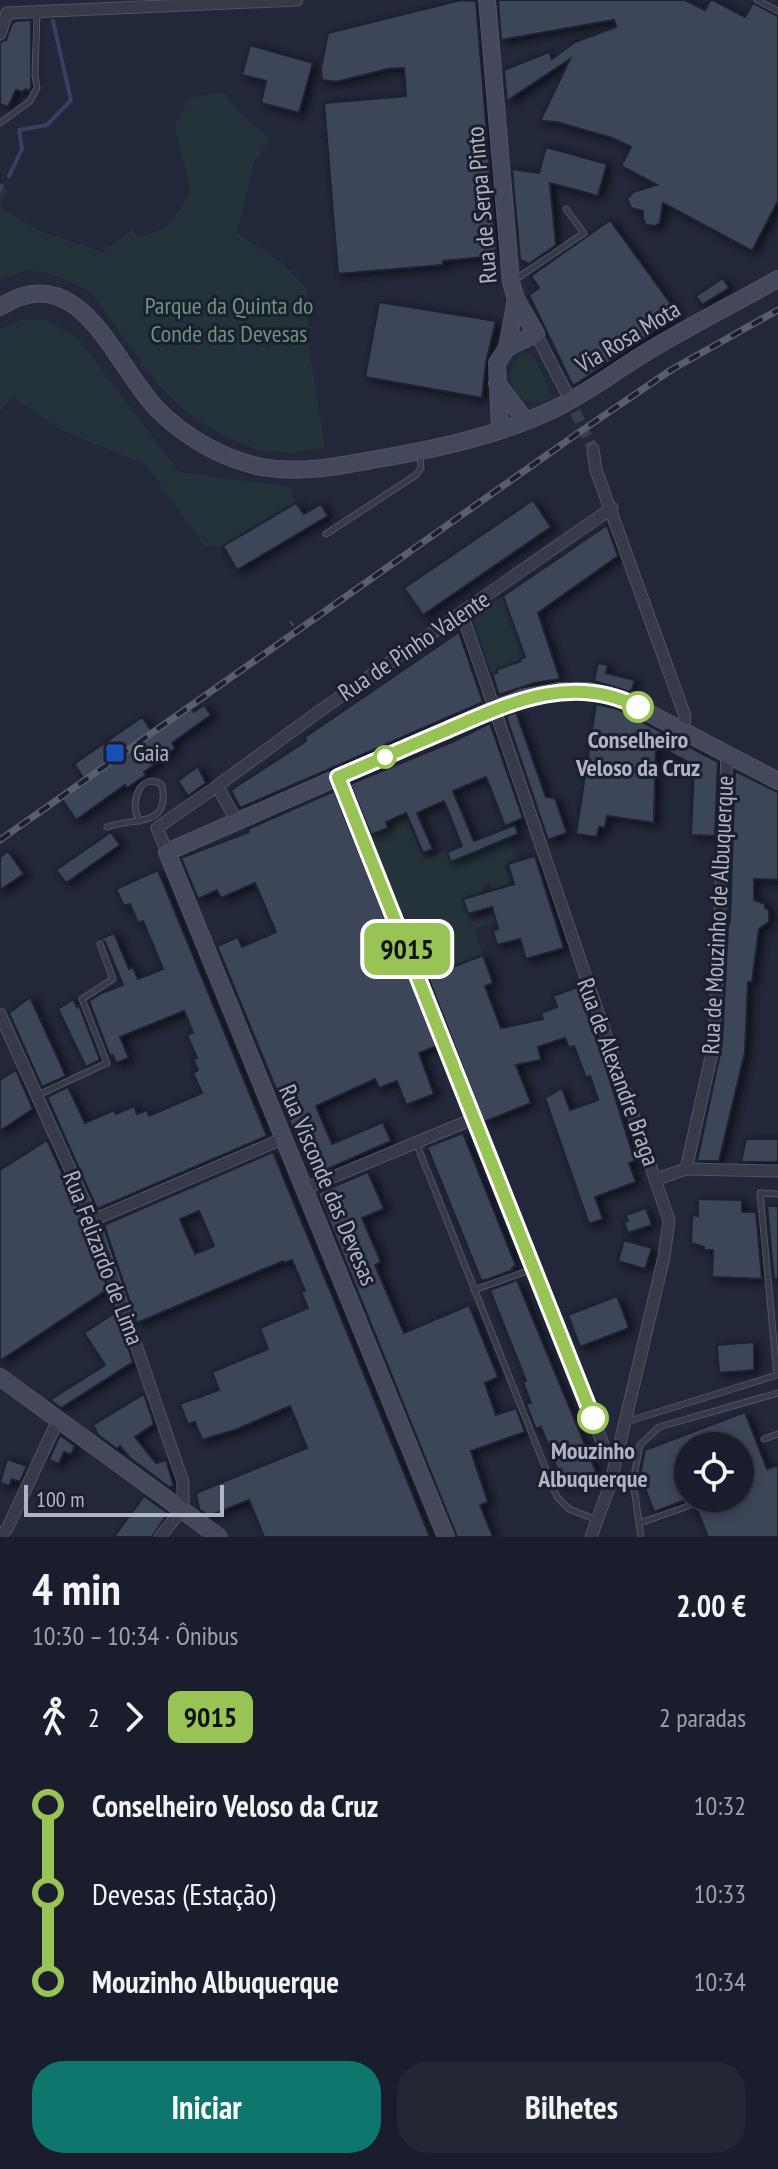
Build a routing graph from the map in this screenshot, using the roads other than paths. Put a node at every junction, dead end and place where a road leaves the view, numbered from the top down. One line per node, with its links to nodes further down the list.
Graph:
1 (297, 0): 4 (street)
2 (487, 0): 11 (main road, Rua de Serpa Pinto)
3 (757, 0): 6 (lane)
4 (138, 4): 5 (street)
5 (37, 11): 7 (street); 8 (lane)
6 (778, 11)
7 (0, 34)
8 (0, 123)
9 (566, 209): 11 (lane)
10 (778, 279): 18 (main road, Via Rosa Mota)
11 (511, 282): 12 (main road, Rua de Serpa Pinto)
12 (516, 299): 14 (main road, Rua de Serpa Pinto); 15 (main road)
13 (0, 307): 21 (main road, Via Rosa Mota)
14 (536, 334): 15 (main road); 17 (street, Rua de Serpa Pinto)
15 (507, 348): 16 (main road)
16 (497, 383): 18 (main road); 19 (main road)
17 (566, 392)
18 (526, 421): 19 (main road, Via Rosa Mota)
19 (500, 430): 21 (main road, Via Rosa Mota)
20 (593, 449): 22 (street)
21 (420, 451): 23 (lane)
22 (612, 508): 24 (street, Rua de Pinho Valente); 26 (street)
23 (326, 534)
24 (462, 614): 25 (street, Rua de Alexandre Braga); 30 (street, Rua de Pinho Valente)
25 (494, 709): 26 (main road); 28 (main road); 44 (street, Rua de Alexandre Braga)
26 (683, 730): 27 (main road)
27 (727, 754): 29 (main road); 42 (street, Rua de Mouzinho de Albuquerque)
28 (338, 777): 32 (main road); 39 (street)
29 (778, 781)
30 (217, 786): 32 (street); 33 (street, Rua de Pinho Valente)
31 (140, 821): 33 (lane); 33 (lane); 34 (lane)
32 (237, 821): 35 (main road)
33 (154, 824): 35 (street)
34 (107, 827)
35 (167, 852): 40 (main road, Rua Visconde das Devesas)
36 (100, 944): 38 (lane)
37 (0, 1014): 38 (street, Rua Felizardo de Lima)
38 (37, 1096): 47 (street, Rua Felizardo de Lima)
39 (473, 1119): 41 (street); 48 (street)
40 (282, 1139): 45 (main road, Rua Visconde das Devesas); 47 (street)
41 (416, 1141): 45 (street); 49 (lane)
42 (686, 1169): 43 (street); 44 (street)
43 (778, 1171)
44 (657, 1179): 54 (street, Rua de Alexandre Braga)
45 (304, 1189): 65 (main road, Rua Visconde das Devesas)
46 (778, 1194): 50 (lane)
47 (93, 1220): 58 (street, Rua Felizardo de Lima)
48 (533, 1269): 49 (lane); 57 (street)
49 (474, 1290): 60 (lane)
50 (777, 1374): 54 (lane)
51 (0, 1377): 53 (main road)
52 (778, 1393): 61 (lane)
53 (58, 1420): 58 (main road); 62 (street)
54 (625, 1422): 57 (street, Rua de Alexandre Braga)
55 (778, 1434): 56 (lane)
56 (764, 1439)
57 (616, 1458): 60 (street, Rua de Alexandre Braga)
58 (183, 1508): 63 (street); 64 (main road)
59 (674, 1511): 61 (lane)
60 (598, 1520): 66 (street, Rua de Alexandre Braga)
61 (640, 1523): 67 (lane)
62 (0, 1536)
63 (160, 1537)
64 (219, 1537)
65 (446, 1537)
66 (591, 1537)
67 (641, 1537)

